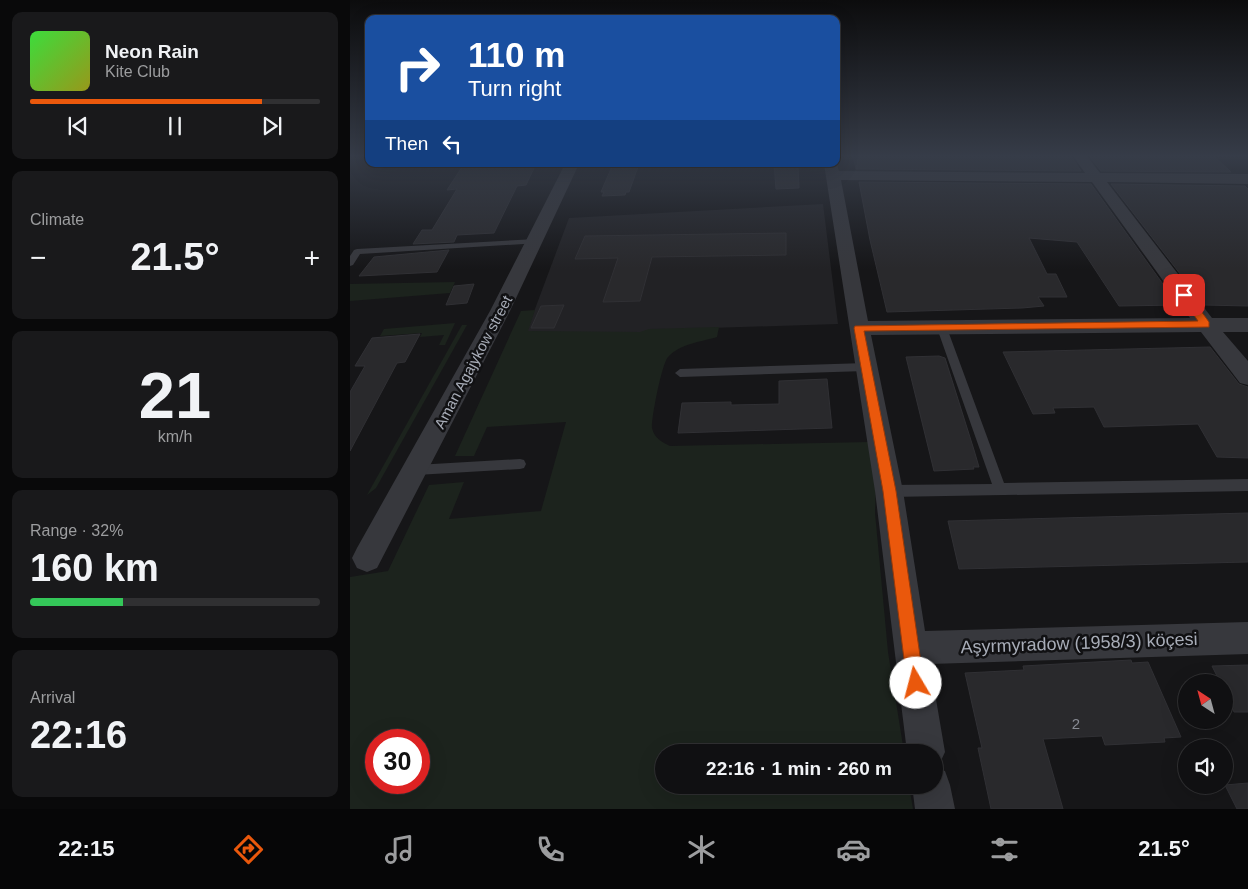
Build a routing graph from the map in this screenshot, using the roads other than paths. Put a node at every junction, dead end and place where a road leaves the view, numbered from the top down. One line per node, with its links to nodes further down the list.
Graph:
1 (558, 194): 4 (street, Aman Agajykow street)
2 (836, 194): 8 (street)
3 (1109, 194): 6 (street)
4 (536, 242): 5 (lane); 14 (street, Aman Agajykow street)
5 (350, 263)
6 (1206, 325): 7 (street); 9 (street); 12 (street)
7 (1248, 325)
8 (859, 328): 9 (street); 10 (street)
9 (942, 328): 16 (lane)
10 (866, 367): 11 (lane); 17 (street)
11 (680, 373)
12 (1248, 377)
13 (520, 464): 14 (lane)
14 (416, 470): 18 (street, Aman Agajykow street)
15 (1248, 485): 16 (lane)
16 (1000, 489): 17 (lane)
17 (890, 491): 20 (street)
18 (367, 558)
19 (1248, 638): 20 (street, Aşyrmyradow (1958/3) köçesi)
20 (910, 648): 21 (street)
21 (925, 744)
22 (932, 794): 23 (street)
23 (935, 809)

